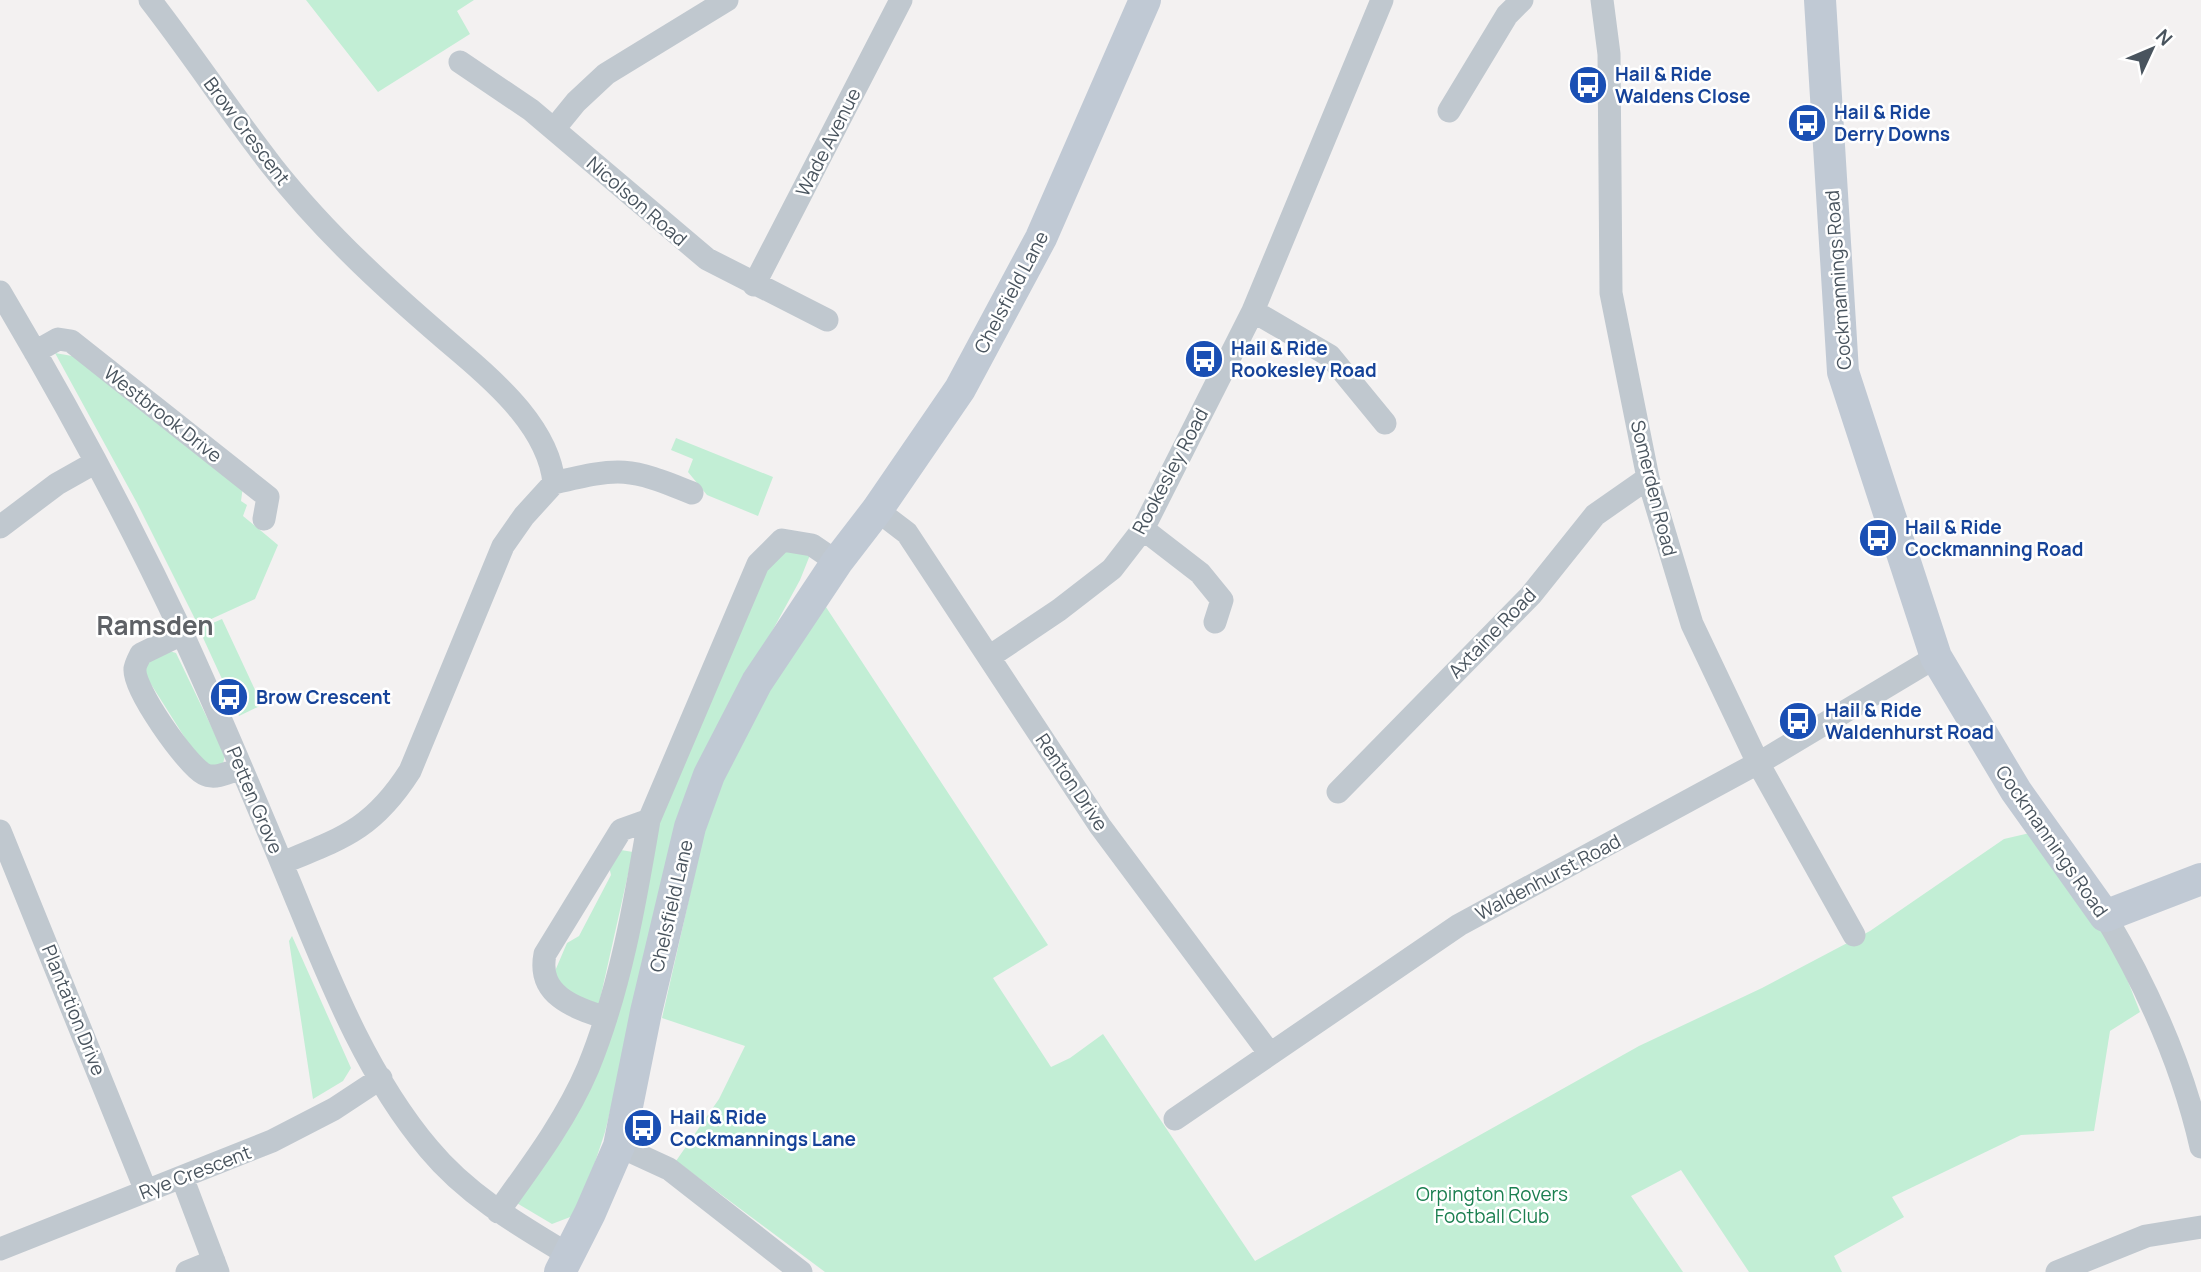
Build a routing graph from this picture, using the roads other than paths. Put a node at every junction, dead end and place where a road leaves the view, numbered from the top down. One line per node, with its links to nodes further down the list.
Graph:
1 (150, 0): 20 (street, Brow Crescent)
2 (727, 0): 11 (street)
3 (901, 0): 12 (street, Wade Avenue)
4 (1145, 0): 22 (street, Chelsfield Lane)
5 (1382, 0): 14 (street, Rookesley Road)
6 (1522, 0): 10 (street)
7 (1602, 0): 19 (street, Somerden Road)
8 (1820, 0): 30 (street, Cockmannings Road)
9 (460, 62): 11 (street, Nicolson Road)
10 (1449, 111)
11 (554, 129): 12 (street, Nicolson Road)
12 (754, 285): 15 (street, Nicolson Road)
13 (0, 292): 16 (street, Petten Grove)
14 (1253, 311): 17 (street); 25 (street, Rookesley Road)
15 (827, 320)
16 (35, 352): 18 (street, Petten Grove); 23 (street, Westbrook Drive)
17 (1385, 423)
18 (96, 462): 24 (street); 28 (street, Petten Grove)
19 (1648, 478): 31 (street, Somerden Road); 33 (street, Axtaine Road)
20 (554, 483): 21 (street); 36 (street)
21 (692, 492)
22 (877, 510): 26 (street, Chelsfield Lane); 29 (street, Renton Drive)
23 (264, 519)
24 (0, 527)
25 (1143, 529): 27 (street); 29 (street, Rookesley Road)
26 (837, 562): 34 (street, Chelsfield Lane); 44 (street, Chelsfield Lane)
27 (1224, 605)
28 (182, 634): 32 (street, Petten Grove); 32 (street)
29 (989, 657): 41 (street, Renton Drive)
30 (1936, 657): 31 (street, Waldenhurst Road); 38 (street, Cockmannings Road)
31 (1758, 763): 39 (street, Somerden Road); 41 (street, Waldenhurst Road)
32 (241, 768): 36 (street, Petten Grove)
33 (1338, 792)
34 (649, 820): 40 (street, Chelsfield Lane); 40 (street)
35 (0, 831): 47 (street, Plantation Drive)
36 (282, 863): 42 (street, Petten Grove)
37 (2201, 879): 38 (street)
38 (2105, 916): 45 (street, Cockmannings Road)
39 (1854, 935)
40 (606, 1018): 48 (street, Chelsfield Lane)
41 (1270, 1054): 43 (street, Waldenhurst Road)
42 (381, 1078): 46 (street, Rye Crescent); 48 (street, Petten Grove)
43 (1175, 1119)
44 (619, 1146): 51 (street, Chelsfield Lane); 54 (street)
45 (2201, 1147)
46 (181, 1177): 47 (street, Rye Crescent); 52 (street)
47 (146, 1191): 50 (street, Rye Crescent)
48 (498, 1212): 51 (street, Petten Grove)
49 (2201, 1227): 55 (street)
50 (0, 1249)
51 (564, 1264)
52 (216, 1266): 53 (street)
53 (187, 1272)
54 (801, 1272)
55 (2057, 1272)

